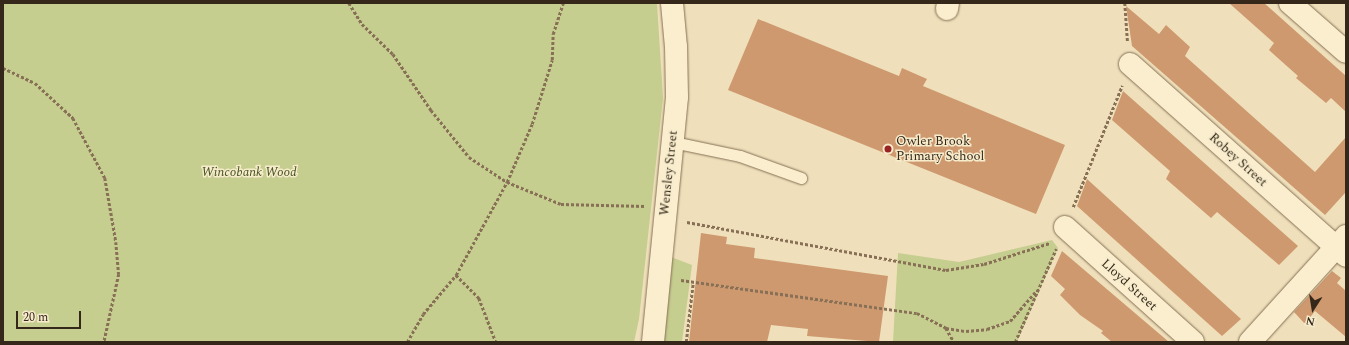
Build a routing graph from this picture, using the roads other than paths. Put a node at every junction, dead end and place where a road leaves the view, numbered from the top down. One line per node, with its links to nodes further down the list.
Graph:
1 (672, 3): 5 (street, Wensley Street)
2 (1290, 3): 3 (street)
3 (1346, 52)
4 (1130, 64): 8 (street, Robey Street)
5 (673, 142): 6 (lane); 9 (street, Wensley Street)
6 (801, 178)
7 (1065, 227): 10 (street, Lloyd Street)
8 (1343, 246): 11 (street)
9 (653, 342)
10 (1193, 342)
11 (1250, 342)

